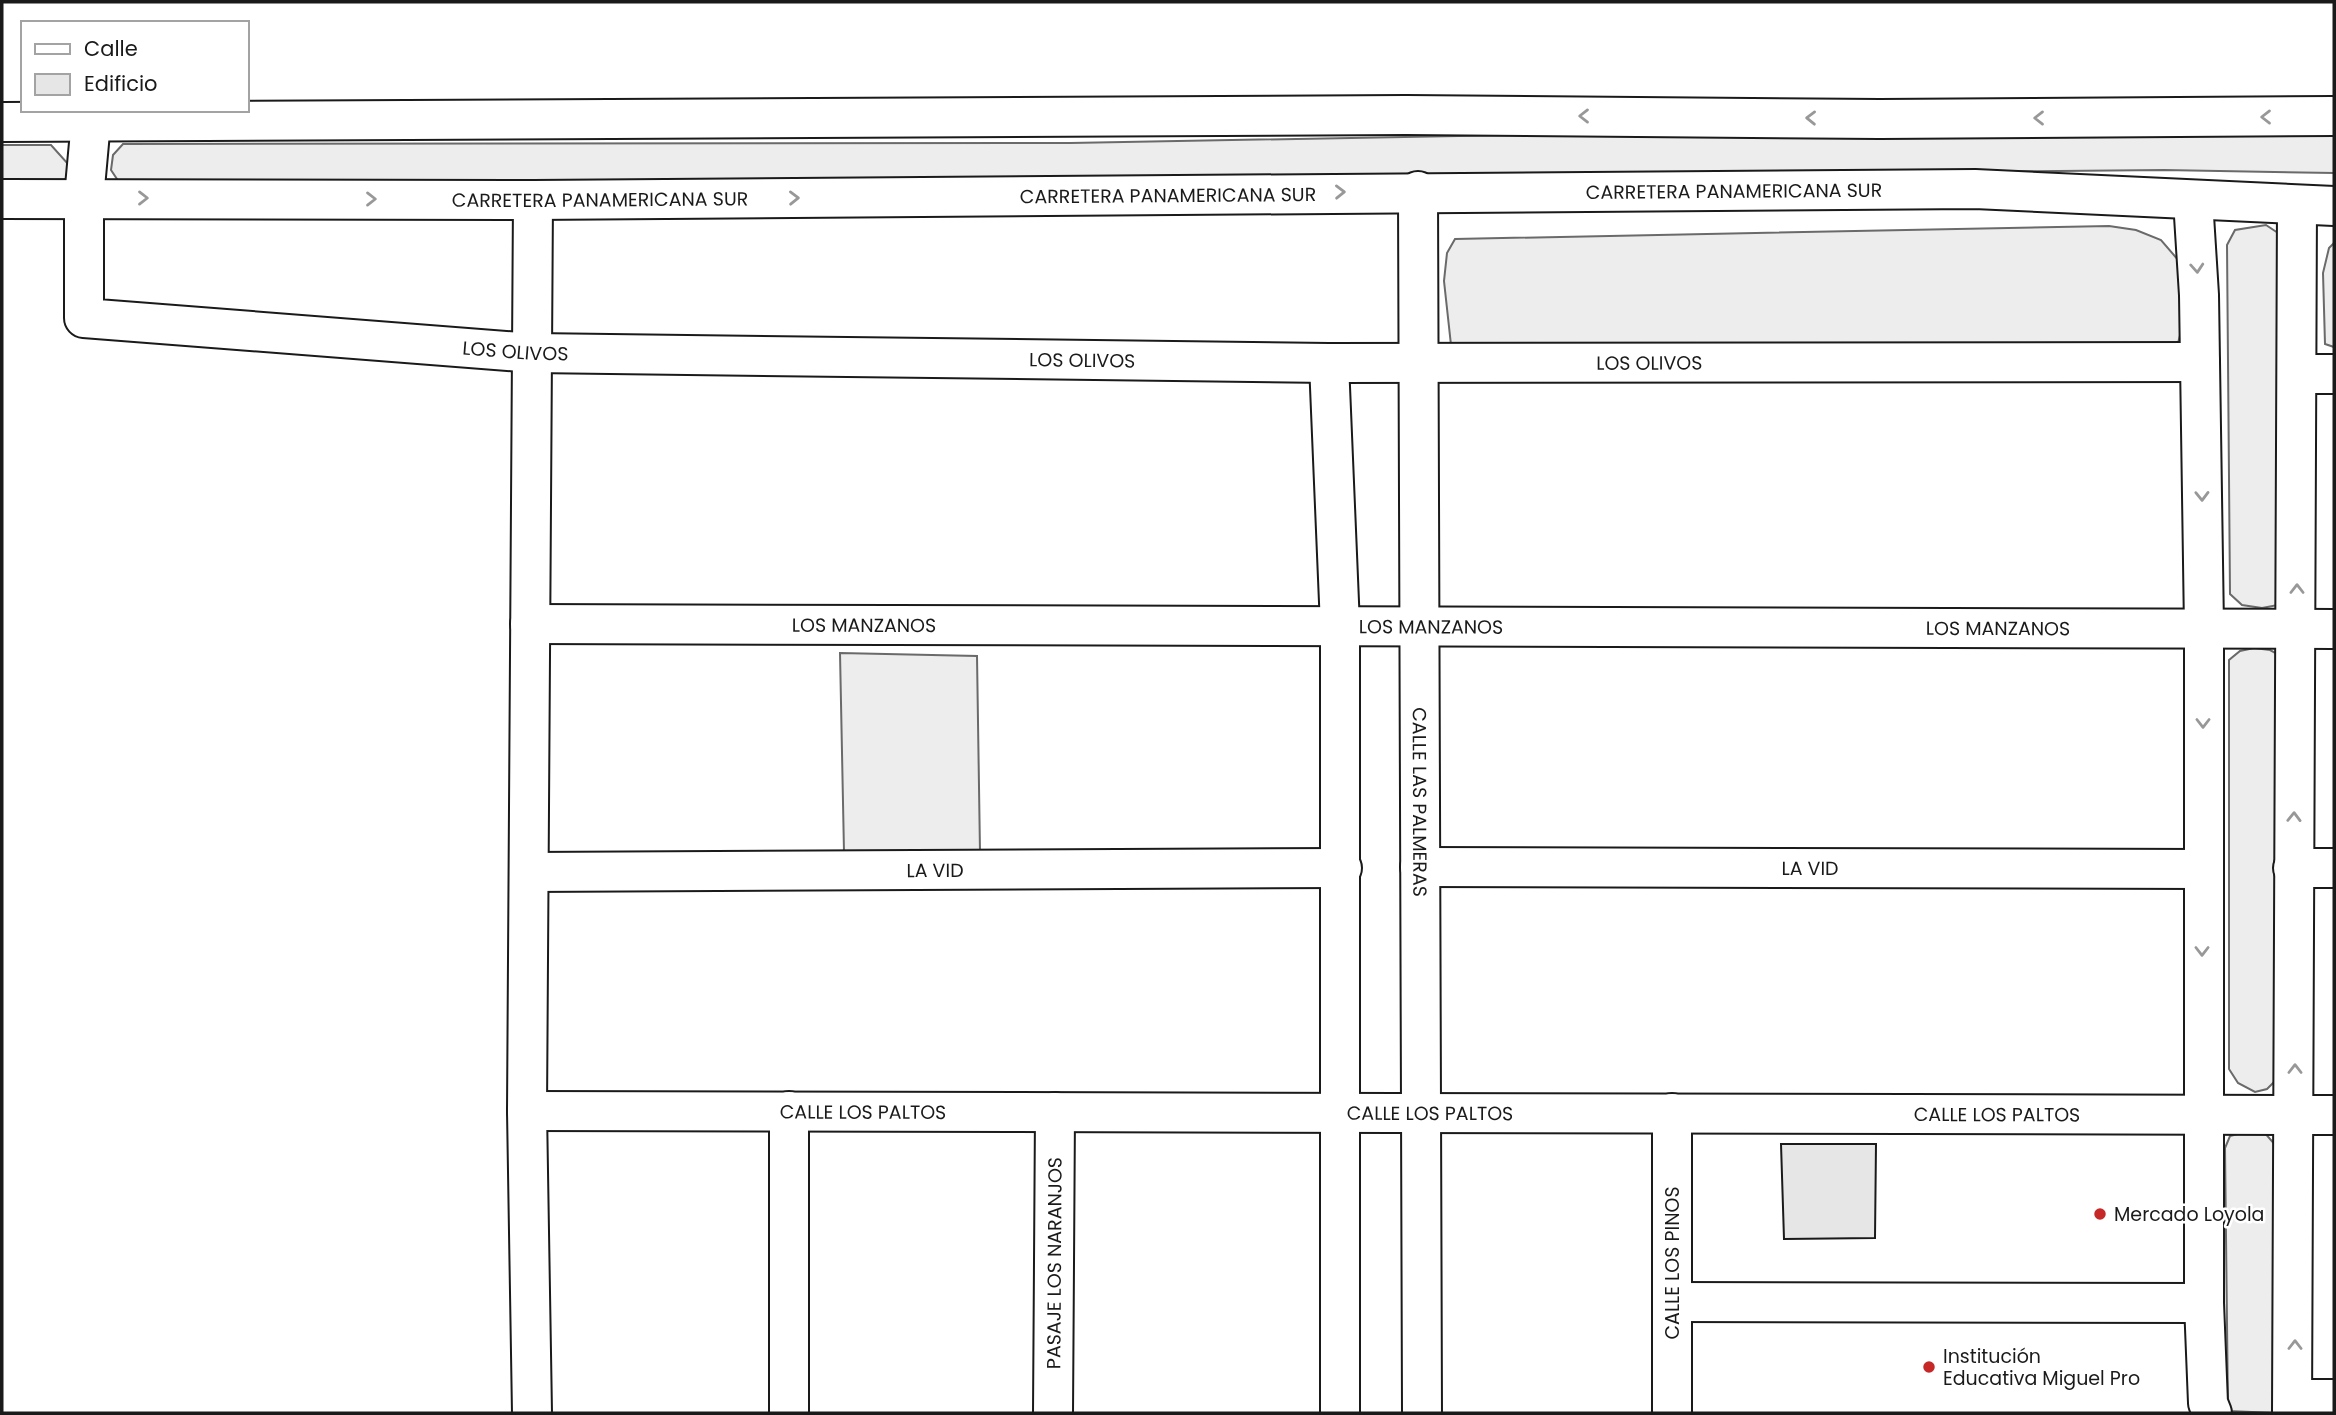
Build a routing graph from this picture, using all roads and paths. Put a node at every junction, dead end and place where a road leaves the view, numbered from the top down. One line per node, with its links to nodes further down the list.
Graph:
1 (2334, 116): 2 (main road, one-way to 2)
2 (91, 121): 3 (main road); 5 (main road)
3 (2, 122)
4 (1418, 191): 7 (main road, CARRETERA PANAMERICANA SUR, one-way to 4); 8 (main road, CARRETERA PANAMERICANA SUR); 12 (main road, CALLE LAS PALMERAS)
5 (84, 198): 6 (main road, CARRETERA PANAMERICANA SUR); 7 (main road, CARRETERA PANAMERICANA SUR, one-way to 7); 11 (main road, LOS OLIVOS)
6 (2, 199)
7 (533, 200): 11 (main road)
8 (2193, 200): 9 (main road, CARRETERA PANAMERICANA SUR); 13 (main road, one-way to 13)
9 (2297, 205): 10 (main road, CARRETERA PANAMERICANA SUR); 15 (main road)
10 (2334, 206)
11 (533, 353): 14 (main road, LOS OLIVOS); 16 (main road)
12 (1416, 361): 13 (main road, LOS OLIVOS); 14 (main road, LOS OLIVOS); 18 (main road, CALLE LAS PALMERAS)
13 (2200, 362): 19 (main road, one-way to 19)
14 (1329, 363): 17 (main road)
15 (2316, 374): 20 (main road, one-way to 15)
16 (530, 624): 17 (main road, LOS MANZANOS); 27 (main road)
17 (1340, 626): 18 (main road, LOS MANZANOS); 23 (main road)
18 (1419, 626): 19 (main road, LOS MANZANOS); 22 (main road, CALLE LAS PALMERAS)
19 (2204, 628): 20 (main road, LOS MANZANOS); 26 (main road, one-way to 26)
20 (2297, 629): 21 (main road, LOS MANZANOS); 24 (main road, one-way to 20)
21 (2334, 629)
22 (1420, 867): 26 (main road, LA VID); 32 (main road, CALLE LAS PALMERAS)
23 (1342, 868): 27 (main road, LA VID); 31 (main road)
24 (2293, 868): 25 (main road); 35 (main road, one-way to 24)
25 (2334, 868)
26 (2202, 869): 34 (main road, one-way to 34)
27 (529, 872): 28 (main road)
28 (527, 1111): 29 (main road, CALLE LOS PALTOS); 41 (main road)
29 (789, 1111): 30 (main road, CALLE LOS PALTOS); 42 (main road)
30 (1055, 1112): 31 (main road, CALLE LOS PALTOS); 43 (main road, PASAJE LOS NARANJOS)
31 (1339, 1113): 32 (main road, CALLE LOS PALTOS); 44 (main road)
32 (1421, 1113): 33 (main road, CALLE LOS PALTOS); 45 (main road, CALLE LAS PALMERAS)
33 (1672, 1113): 34 (main road, CALLE LOS PALTOS); 37 (main road, CALLE LOS PINOS)
34 (2203, 1115): 35 (main road, CALLE LOS PALTOS); 38 (main road)
35 (2295, 1115): 36 (main road, CALLE LOS PALTOS); 40 (main road, one-way to 35)
36 (2334, 1115)
37 (1672, 1302): 38 (main road); 46 (main road, CALLE LOS PINOS)
38 (2204, 1303): 47 (main road)
39 (2334, 1399): 40 (main road)
40 (2293, 1406)
41 (532, 1413)
42 (789, 1413)
43 (1053, 1413)
44 (1340, 1413)
45 (1422, 1413)
46 (1672, 1413)
47 (2212, 1413)

